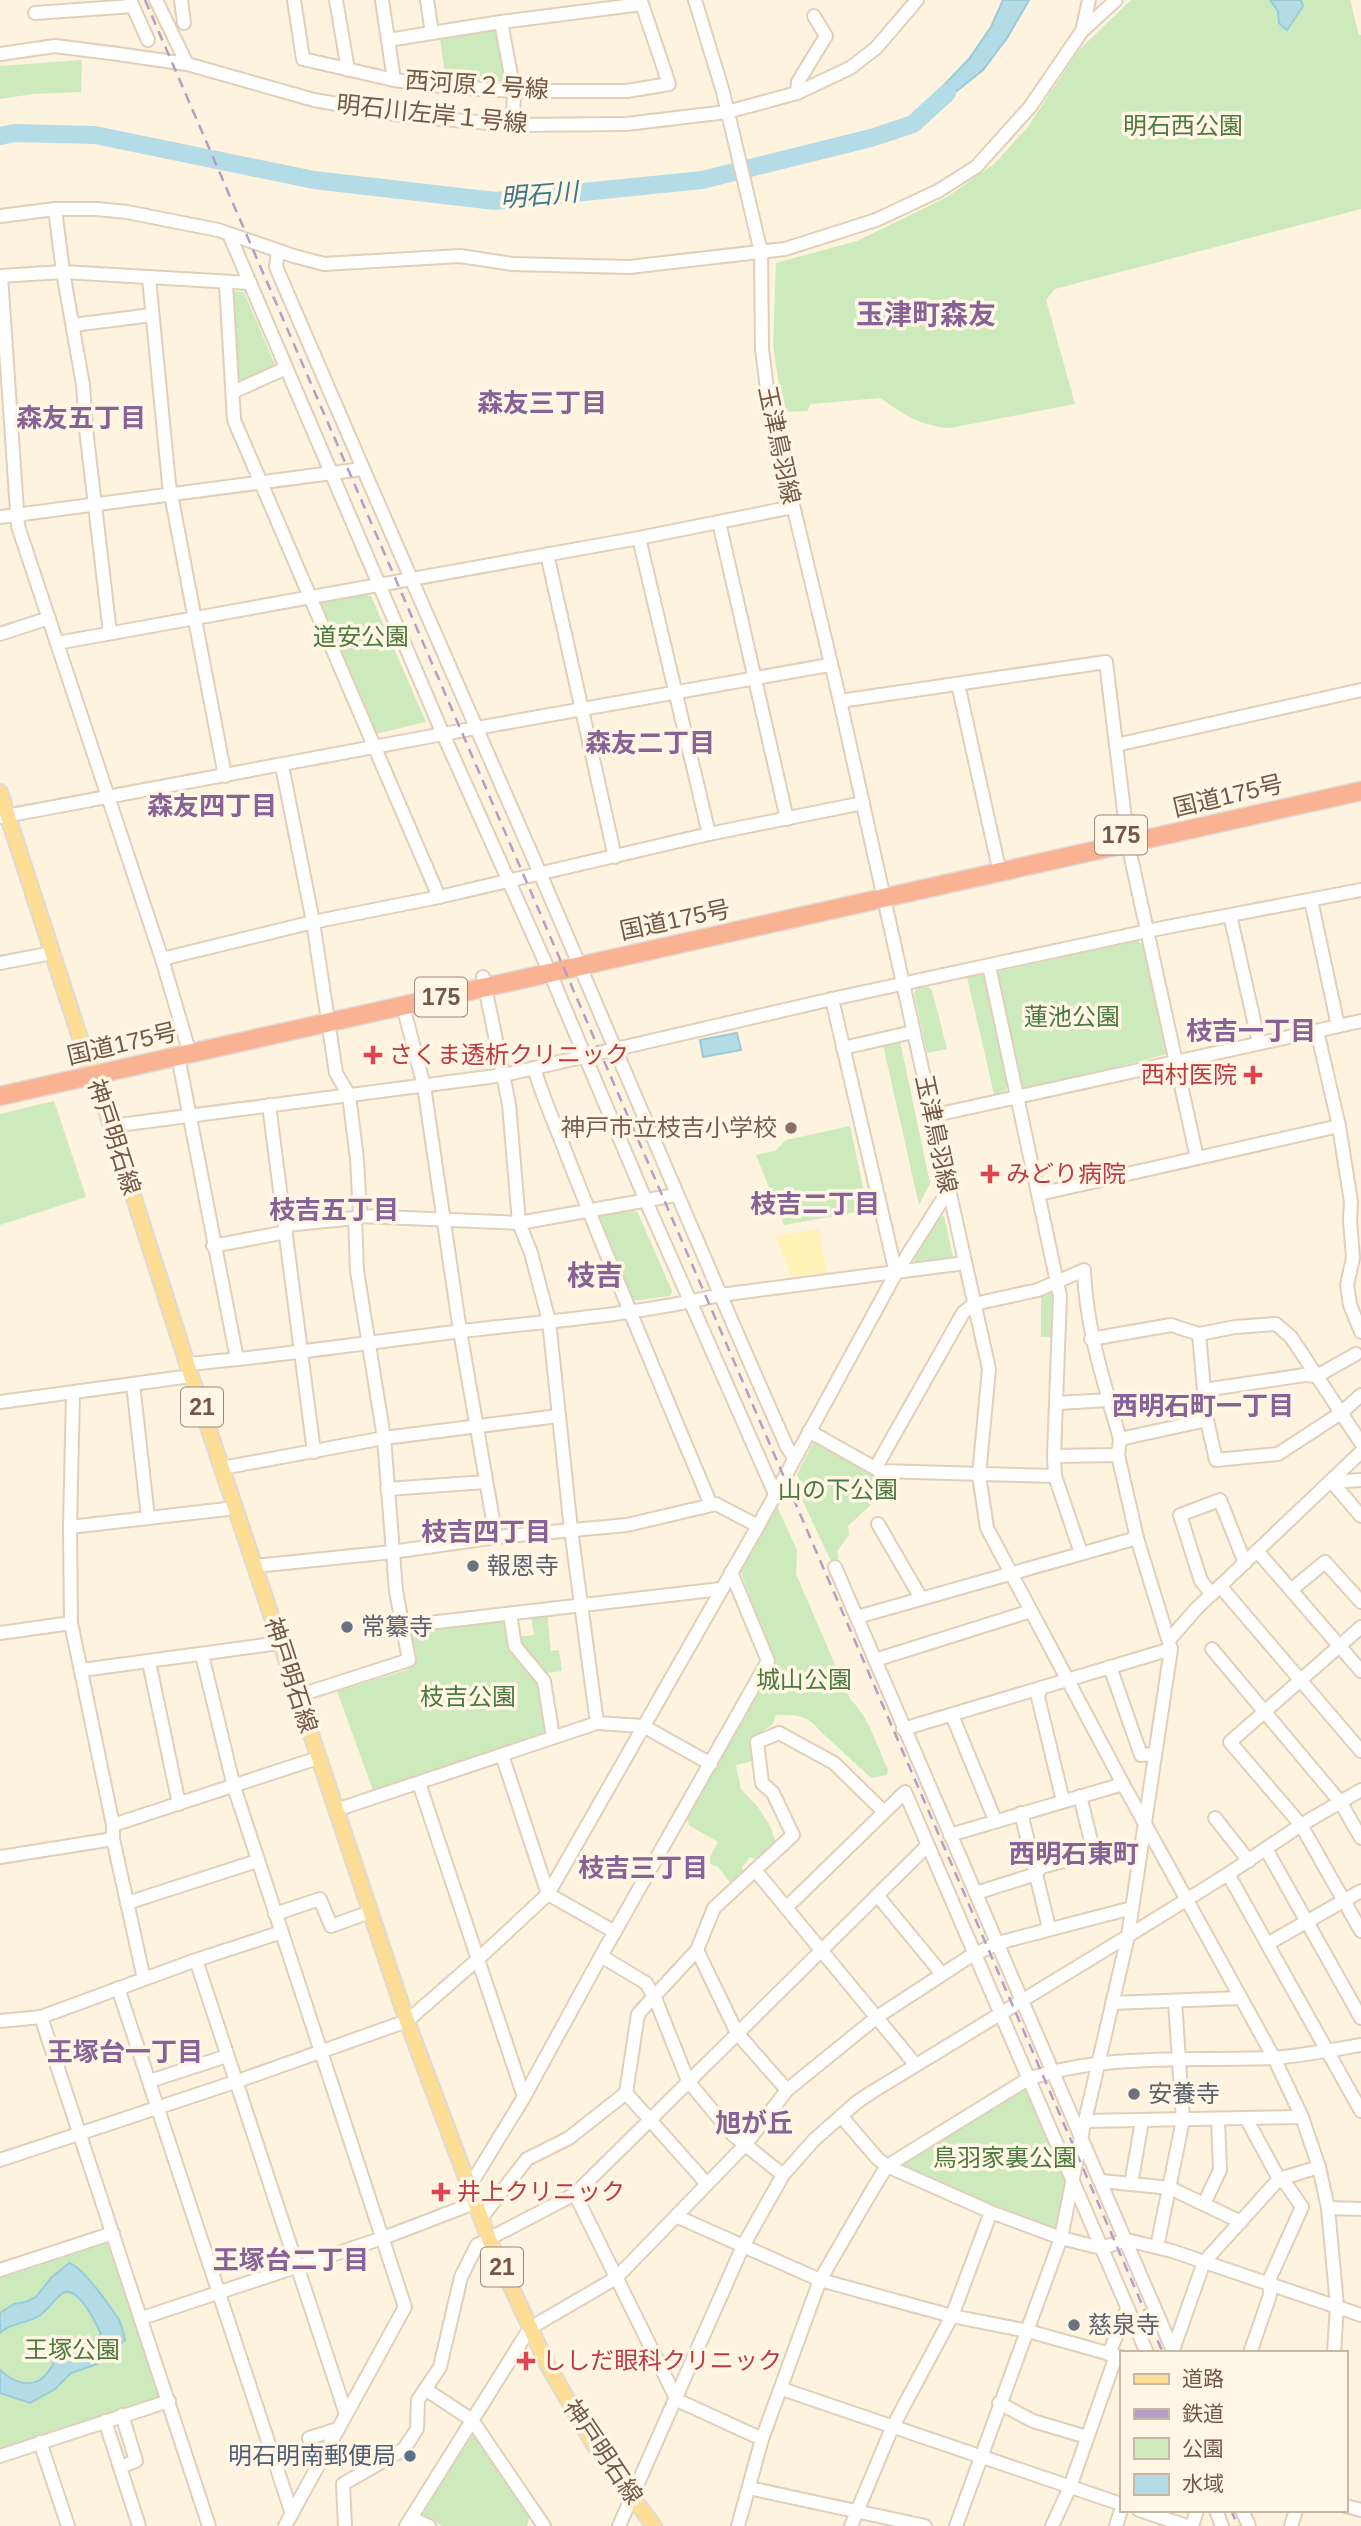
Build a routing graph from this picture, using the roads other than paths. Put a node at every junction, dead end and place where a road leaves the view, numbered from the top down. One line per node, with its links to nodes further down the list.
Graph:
1 (156, 0): 22 (street)
2 (181, 0): 16 (street)
3 (294, 0): 23 (street, 西河原２号線)
4 (336, 0): 23 (street)
5 (382, 0): 20 (street)
6 (427, 0): 18 (street)
7 (695, 0): 27 (street, 玉津鳥羽線)
8 (917, 0): 26 (street, 明石川左岸１号線)
9 (1089, 0): 17 (street)
10 (1116, 0): 17 (street)
11 (132, 3): 13 (street); 19 (street)
12 (586, 5): 15 (street); 25 (street, 西河原２号線)
13 (35, 13)
14 (814, 16): 26 (street)
15 (501, 22): 18 (street); 25 (street)
16 (184, 23)
17 (1082, 31): 33 (street)
18 (432, 33): 20 (street)
19 (148, 40)
20 (388, 40): 24 (street)
21 (0, 54): 22 (street, 明石川左岸１号線)
22 (187, 64): 28 (street, 明石川左岸１号線)
23 (348, 70): 24 (street, 西河原２号線)
24 (394, 80): 25 (street, 西河原２号線)
25 (514, 91): 28 (street)
26 (797, 93): 27 (street, 明石川左岸１号線)
27 (727, 112): 28 (street, 明石川左岸１号線); 33 (street, 玉津鳥羽線)
28 (513, 125)
29 (55, 209): 30 (street); 31 (street); 34 (street)
30 (0, 216)
31 (229, 234): 32 (street); 37 (street)
32 (278, 251): 33 (street); 43 (street)
33 (761, 252): 48 (street, 玉津鳥羽線)
34 (63, 272): 35 (street); 36 (street); 40 (street)
35 (1, 276): 49 (street)
36 (149, 278): 38 (street); 39 (street)
37 (250, 283): 38 (street); 41 (street)
38 (226, 284): 42 (street)
39 (152, 315): 40 (street); 46 (street)
40 (74, 325): 47 (street)
41 (286, 368): 42 (street); 44 (street)
42 (233, 392): 45 (street)
43 (362, 469): 44 (street); 54 (street)
44 (332, 474): 45 (street); 55 (street)
45 (262, 482): 46 (street); 56 (street)
46 (173, 494): 47 (street); 57 (street)
47 (95, 505): 49 (street); 60 (street)
48 (793, 507): 51 (street); 62 (street, 玉津鳥羽線)
49 (18, 515): 50 (street); 58 (street)
50 (0, 517)
51 (719, 522): 52 (street); 63 (street)
52 (639, 538): 53 (street); 66 (street)
53 (547, 554): 54 (street); 68 (street)
54 (410, 578): 55 (street); 69 (street)
55 (379, 584): 56 (street); 70 (street)
56 (311, 597): 57 (street); 72 (street)
57 (196, 617): 60 (street); 74 (street)
58 (49, 618): 59 (street); 61 (street)
59 (0, 634)
60 (110, 634): 61 (street)
61 (57, 643): 78 (street)
62 (829, 665): 63 (street); 67 (street, 玉津鳥羽線)
63 (755, 678): 66 (street); 81 (street)
64 (958, 684): 67 (street); 71 (street); 85 (street)
65 (1361, 690): 71 (street)
66 (675, 693): 68 (street); 82 (street)
67 (840, 701): 79 (street, 玉津鳥羽線)
68 (581, 710): 69 (street); 84 (street)
69 (476, 728): 70 (street); 86 (street)
70 (443, 734): 72 (street); 87 (street)
71 (1116, 745): 83 (street)
72 (374, 748): 73 (street); 90 (street)
73 (282, 766): 74 (street); 93 (street)
74 (225, 776): 78 (street)
75 (1361, 780): 83 (highway, 国道175号 / 175)
76 (1361, 791): 83 (highway, 国道175号 / 175)
77 (0, 792): 80 (main road, 神戸明石線 / 21)
78 (108, 798): 80 (street); 96 (street)
79 (863, 803): 81 (street); 89 (street, 玉津鳥羽線)
80 (4, 817): 95 (main road, 神戸明石線 / 21)
81 (787, 819): 82 (street)
82 (709, 834): 84 (street)
83 (1127, 839): 85 (highway, 国道175号 / 175); 94 (street)
84 (615, 857): 86 (street)
85 (999, 868): 89 (highway, 国道175号 / 175)
86 (540, 874): 87 (street); 97 (street)
87 (510, 881): 90 (street); 100 (street)
88 (1361, 890): 91 (street)
89 (881, 894): 97 (highway, 国道175号 / 175); 102 (street, 玉津鳥羽線)
90 (439, 897): 93 (street)
91 (1311, 900): 92 (street); 107 (street)
92 (1230, 915): 94 (street); 110 (street)
93 (313, 922): 96 (street); 105 (street)
94 (1148, 931): 99 (street); 115 (street)
95 (52, 953): 98 (street); 117 (main road, 神戸明石線 / 21)
96 (162, 959): 113 (street)
97 (577, 961): 100 (highway, 国道175号 / 175); 111 (street)
98 (0, 963)
99 (989, 966): 102 (street); 123 (street)
100 (548, 968): 101 (highway, 国道175号 / 175); 114 (street)
101 (485, 982): 104 (highway, 国道175号 / 175); 105 (highway, 国道175号 / 175); 118 (street)
102 (902, 984): 103 (street); 109 (street, 玉津鳥羽線)
103 (832, 999): 111 (street); 112 (street)
104 (403, 1006): 105 (highway, 国道175号 / 175); 120 (street)
105 (328, 1017): 113 (highway, 国道175号 / 175); 121 (street)
106 (1361, 1021): 107 (street)
107 (1338, 1026): 108 (street)
108 (1317, 1031): 110 (street); 128 (street)
109 (913, 1032): 112 (street); 126 (street, 玉津鳥羽線)
110 (1259, 1043): 115 (street)
111 (614, 1048): 114 (street); 132 (street)
112 (843, 1048): 142 (street)
113 (186, 1051): 117 (highway, 国道175号 / 175); 125 (street)
114 (583, 1055): 116 (street); 133 (street)
115 (1177, 1061): 123 (street); 129 (street)
116 (534, 1068): 118 (street); 135 (street)
117 (93, 1070): 119 (highway, 国道175号 / 175); 122 (highway, 国道175号 / 175); 127 (main road, 神戸明石線 / 21)
118 (504, 1075): 120 (street); 138 (street)
119 (0, 1084)
120 (424, 1086): 121 (street); 137 (street)
121 (349, 1095): 124 (street); 136 (street)
122 (0, 1096)
123 (1017, 1098): 126 (street); 131 (street)
124 (269, 1105): 125 (street); 139 (street)
125 (188, 1116): 127 (street); 140 (street)
126 (931, 1116): 130 (street, 玉津鳥羽線)
127 (111, 1126): 157 (main road, 神戸明石線 / 21)
128 (1339, 1126): 129 (street); 134 (street)
129 (1196, 1158): 131 (street)
130 (948, 1191): 141 (street, 玉津鳥羽線); 142 (street)
131 (1039, 1194): 143 (street)
132 (676, 1195): 133 (street); 144 (street)
133 (646, 1201): 135 (street); 145 (street)
134 (1356, 1201): 150 (street)
135 (587, 1210): 138 (street); 147 (street)
136 (358, 1217): 137 (street); 139 (street); 153 (street)
137 (443, 1219): 138 (street); 149 (street)
138 (519, 1223): 148 (street)
139 (286, 1229): 140 (street); 154 (street)
140 (213, 1246): 156 (street)
141 (965, 1264): 142 (street); 146 (street, 玉津鳥羽線)
142 (896, 1273): 144 (street); 170 (street)
143 (1058, 1281): 146 (street); 152 (street); 165 (street)
144 (720, 1295): 145 (street); 178 (street)
145 (690, 1302): 147 (street); 187 (street)
146 (974, 1304): 179 (street); 181 (street, 玉津鳥羽線)
147 (629, 1311): 148 (street); 188 (street)
148 (549, 1321): 149 (street); 167 (street)
149 (460, 1331): 153 (street); 169 (street)
150 (1361, 1332)
151 (1199, 1334): 152 (street); 158 (street); 160 (street)
152 (1091, 1339): 163 (street)
153 (369, 1343): 154 (street); 171 (street)
154 (302, 1352): 156 (street); 174 (street)
155 (1356, 1354): 158 (street)
156 (236, 1359): 157 (street)
157 (189, 1370): 159 (street); 180 (main road, 神戸明石線 / 21)
158 (1317, 1376): 160 (street); 166 (street)
159 (133, 1384): 161 (street); 191 (street)
160 (1205, 1390): 168 (street)
161 (73, 1394): 164 (street); 194 (street)
162 (1361, 1395): 166 (street)
163 (1109, 1400): 165 (street); 172 (street)
164 (0, 1402)
165 (1057, 1403): 177 (street)
166 (1341, 1413): 168 (street); 173 (street)
167 (558, 1416): 169 (street); 195 (street)
168 (1208, 1420): 172 (street)
169 (476, 1426): 171 (street); 184 (street)
170 (809, 1431): 178 (street); 179 (street)
171 (384, 1438): 174 (street); 186 (street)
172 (1120, 1438): 176 (street)
173 (1361, 1443)
174 (314, 1452): 180 (street)
175 (1361, 1452): 185 (street)
176 (1118, 1455): 177 (street); 197 (street)
177 (1054, 1456): 182 (street)
178 (794, 1458): 187 (street)
179 (876, 1467): 181 (street)
180 (222, 1468): 189 (main road, 神戸明石線 / 21)
181 (979, 1475): 182 (street); 205 (street, 玉津鳥羽線)
182 (1055, 1476): 200 (street)
183 (1361, 1480): 185 (street)
184 (486, 1482): 186 (street); 196 (street)
185 (1332, 1482): 190 (street); 199 (street)
186 (387, 1489): 198 (street)
187 (775, 1494): 193 (street)
188 (711, 1505): 193 (street); 195 (street)
189 (236, 1508): 191 (street); 202 (main road, 神戸明石線 / 21)
190 (1361, 1516)
191 (148, 1518): 194 (street)
192 (878, 1524): 209 (street)
193 (758, 1526): 204 (street)
194 (70, 1527): 215 (street)
195 (571, 1530): 196 (street); 211 (street)
196 (496, 1536): 198 (street)
197 (1137, 1538): 200 (street); 220 (street)
198 (392, 1552): 202 (street); 216 (street)
199 (1258, 1552): 201 (street); 208 (street)
200 (1081, 1553): 205 (street)
201 (1245, 1563): 207 (street); 207 (street)
202 (255, 1566): 219 (main road, 神戸明石線 / 21)
203 (835, 1567): 214 (street)
204 (732, 1572): 206 (street); 243 (street)
205 (1010, 1572): 209 (street); 212 (street, 玉津鳥羽線)
206 (721, 1589): 211 (street); 236 (street)
207 (1216, 1590): 220 (street); 229 (street)
208 (1291, 1590): 210 (street); 221 (street)
209 (921, 1598): 214 (street)
210 (1361, 1602)
211 (580, 1605): 213 (street); 235 (street)
212 (1031, 1611): 224 (street); 230 (street, 玉津鳥羽線)
213 (510, 1614): 216 (street); 238 (street)
214 (857, 1617): 224 (street)
215 (71, 1623): 218 (street); 227 (street)
216 (403, 1626): 232 (street)
217 (1361, 1627): 221 (street)
218 (0, 1633)
219 (280, 1643): 223 (street); 232 (main road, 神戸明石線 / 21)
220 (1170, 1644): 226 (street); 240 (street)
221 (1340, 1645): 228 (street); 229 (street)
222 (1212, 1649): 233 (street)
223 (202, 1655): 225 (street); 246 (street)
224 (875, 1660): 237 (street)
225 (149, 1662): 227 (street); 251 (street)
226 (1110, 1667): 230 (street); 240 (street)
227 (82, 1670): 258 (street)
228 (1361, 1671)
229 (1301, 1678): 233 (street); 239 (street)
230 (1068, 1679): 231 (street); 245 (street, 玉津鳥羽線)
231 (1041, 1688): 234 (street); 249 (street)
232 (298, 1696): 242 (main road, 神戸明石線 / 21)
233 (1264, 1711): 250 (street); 259 (street)
234 (952, 1715): 237 (street); 256 (street)
235 (597, 1723): 236 (street); 238 (street)
236 (643, 1726): 243 (street); 273 (street)
237 (903, 1729): 260 (street)
238 (552, 1737): 241 (street)
239 (1361, 1751)
240 (1155, 1754): 257 (street)
241 (502, 1755): 244 (street); 273 (street)
242 (318, 1758): 246 (street); 252 (main road, 神戸明石線 / 21)
243 (711, 1764): 286 (street)
244 (419, 1783): 252 (street); 295 (street)
245 (1123, 1784): 248 (street); 257 (street, 玉津鳥羽線)
246 (234, 1787): 251 (street); 266 (street)
247 (1361, 1790): 250 (street)
248 (1080, 1796): 249 (street); 269 (street)
249 (1063, 1801): 254 (street)
250 (1341, 1803): 259 (street); 261 (street)
251 (179, 1804): 258 (street)
252 (336, 1810): 280 (main road, 神戸明石線 / 21)
253 (883, 1811): 263 (street); 268 (street); 278 (street)
254 (1021, 1813): 256 (street); 269 (street)
255 (1214, 1818): 267 (street)
256 (995, 1820): 260 (street)
257 (1145, 1823): 275 (street, 玉津鳥羽線); 279 (street)
258 (113, 1825): 262 (street)
259 (1301, 1825): 264 (street); 276 (street)
260 (950, 1835): 272 (street)
261 (1361, 1838)
262 (113, 1839): 265 (street); 277 (street)
263 (927, 1846): 274 (street); 292 (street)
264 (1266, 1849): 267 (street); 282 (street)
265 (0, 1857)
266 (257, 1861): 277 (street); 281 (street)
267 (1249, 1861): 270 (street)
268 (755, 1870): 278 (street); 290 (street)
269 (1036, 1874): 272 (street); 283 (street)
270 (1228, 1874): 275 (street); 289 (street)
271 (1361, 1891): 276 (street)
272 (976, 1893): 288 (street)
273 (548, 1894): 286 (street); 295 (street)
274 (877, 1895): 291 (street); 296 (street)
275 (1186, 1899): 287 (street); 300 (street, 玉津鳥羽線)
276 (1343, 1899): 282 (street); 284 (street)
277 (127, 1903): 297 (street)
278 (786, 1908): 291 (street)
279 (1132, 1908): 283 (street); 287 (street)
280 (370, 1912): 281 (street); 309 (main road, 神戸明石線 / 21)
281 (275, 1914): 285 (street)
282 (1307, 1922): 289 (street); 305 (street)
283 (1049, 1928): 288 (street)
284 (1361, 1931)
285 (282, 1932): 294 (street); 313 (street)
286 (615, 1932): 293 (street)
287 (1128, 1936): 301 (street); 303 (street)
288 (998, 1943): 292 (street); 301 (street)
289 (1267, 1944): 312 (street)
290 (697, 1950): 299 (street); 310 (street)
291 (821, 1950): 307 (street); 310 (street)
292 (975, 1954): 296 (street); 304 (street)
293 (601, 1956): 299 (street); 326 (street)
294 (196, 1960): 297 (street); 314 (street)
295 (477, 1960): 309 (street); 326 (street)
296 (942, 1974): 307 (street)
297 (144, 1979): 298 (street)
298 (118, 1988): 306 (street); 321 (street)
299 (655, 1998): 322 (street); 325 (street)
300 (1241, 1998): 302 (street); 315 (street, 玉津鳥羽線)
301 (1022, 2001): 304 (street); 319 (street)
302 (1175, 2001): 303 (street); 316 (street)
303 (1112, 2003): 317 (street)
304 (1000, 2014): 318 (street); 320 (street)
305 (1360, 2014)
306 (41, 2017): 308 (street); 337 (street)
307 (877, 2017): 318 (street); 324 (street)
308 (0, 2021)
309 (407, 2021): 313 (street); 349 (main road, 神戸明石線 / 21)
310 (737, 2033): 322 (street); 324 (street)
311 (1361, 2045): 312 (street)
312 (1327, 2050): 315 (street); 328 (street)
313 (322, 2052): 323 (street); 361 (street)
314 (227, 2056): 321 (street); 323 (street)
315 (1274, 2058): 316 (street); 330 (street, 玉津鳥羽線)
316 (1179, 2060): 317 (street); 334 (street)
317 (1098, 2063): 319 (street); 336 (street)
318 (915, 2064): 329 (street)
319 (1053, 2071): 320 (street); 338 (street)
320 (1028, 2079): 341 (street); 344 (street)
321 (150, 2081): 327 (street)
322 (688, 2081): 332 (street); 339 (street)
323 (235, 2082): 327 (street); 369 (street)
324 (787, 2090): 339 (street)
325 (626, 2093): 332 (street); 357 (street)
326 (524, 2096): 349 (street)
327 (159, 2107): 337 (street); 374 (street)
328 (1361, 2111)
329 (841, 2116): 341 (street); 343 (street)
330 (1302, 2117): 331 (street); 342 (street, 玉津鳥羽線)
331 (1246, 2118): 333 (street); 345 (street)
332 (649, 2119): 347 (street); 351 (street)
333 (1218, 2119): 334 (street); 353 (street)
334 (1184, 2120): 335 (street); 350 (street)
335 (1142, 2121): 336 (street); 348 (street)
336 (1085, 2122): 338 (street)
337 (80, 2133): 340 (street); 360 (street)
338 (1081, 2138): 344 (street); 346 (street)
339 (745, 2145): 343 (street); 347 (street)
340 (0, 2160)
341 (887, 2166): 356 (street); 372 (street)
342 (1319, 2167): 345 (street); 354 (street, 玉津鳥羽線)
343 (783, 2175): 365 (street)
344 (1073, 2179): 362 (street); 367 (street)
345 (1279, 2179): 359 (street); 373 (street)
346 (1101, 2181): 348 (street); 364 (street)
347 (707, 2184): 358 (street)
348 (1131, 2184): 350 (street)
349 (469, 2187): 352 (main road, 神戸明石線 / 21)
350 (1170, 2188): 353 (street); 366 (street)
351 (575, 2194): 363 (street); 371 (street)
352 (477, 2203): 357 (main road, 神戸明石線 / 21); 361 (street)
353 (1204, 2204): 359 (street)
354 (1328, 2208): 355 (street); 375 (street, 玉津鳥羽線)
355 (1361, 2209)
356 (991, 2212): 362 (street); 378 (street)
357 (482, 2217): 363 (main road, 神戸明石線 / 21)
358 (678, 2217): 365 (street); 371 (street)
359 (1241, 2222): 368 (street)
360 (113, 2233): 370 (street); 379 (street)
361 (383, 2238): 369 (street); 392 (street)
362 (1061, 2238): 367 (street); 381 (street)
363 (489, 2239): 380 (main road, 神戸明石線 / 21); 387 (street)
364 (1127, 2240): 366 (street); 367 (street); 383 (street)
365 (743, 2246): 372 (street); 389 (street)
366 (1157, 2247): 368 (street)
367 (1101, 2248): 376 (street)
368 (1204, 2262): 373 (street); 383 (street)
369 (298, 2267): 374 (street); 392 (street)
370 (0, 2270)
371 (616, 2278): 380 (street); 389 (street)
372 (820, 2280): 378 (street); 388 (street)
373 (1271, 2286): 375 (street); 384 (street)
374 (220, 2294): 379 (street); 411 (street)
375 (1337, 2306): 377 (street); 385 (street, 玉津鳥羽線)
376 (1127, 2309): 382 (street); 386 (street)
377 (1361, 2315)
378 (952, 2316): 381 (street); 396 (street)
379 (142, 2318): 390 (street)
380 (530, 2328): 394 (street); 407 (main road, 神戸明石線 / 21)
381 (1028, 2331): 386 (street); 391 (street)
382 (1146, 2351)
383 (1173, 2351)
384 (1251, 2351)
385 (1334, 2351)
386 (1115, 2356): 398 (street)
387 (425, 2389): 394 (street); 417 (street)
388 (782, 2389): 396 (street); 399 (street)
389 (677, 2400): 399 (street); 407 (street)
390 (169, 2401): 393 (street); 416 (street)
391 (999, 2403): 398 (street); 402 (street)
392 (346, 2414): 397 (street)
393 (122, 2415): 395 (street); 404 (street)
394 (472, 2420): 412 (street); 413 (street)
395 (105, 2421): 400 (street); 404 (street)
396 (892, 2428): 402 (street); 409 (street)
397 (338, 2429): 403 (street); 403 (street)
398 (1087, 2437): 405 (street)
399 (762, 2439): 406 (street)
400 (40, 2442): 401 (street); 414 (street)
401 (0, 2456)
402 (980, 2457): 405 (street); 424 (street)
403 (318, 2465): 411 (street)
404 (120, 2467): 415 (street)
405 (1070, 2487): 408 (street); 425 (street)
406 (749, 2488): 409 (street); 421 (street)
407 (631, 2497): 419 (street); 420 (main road, 神戸明石線 / 21)
408 (1120, 2507)
409 (856, 2512): 422 (street); 423 (street)
410 (1145, 2512): 426 (street)
411 (288, 2522)
412 (409, 2522): 418 (street)
413 (537, 2522)
414 (68, 2526)
415 (139, 2526)
416 (209, 2526)
417 (345, 2526)
418 (429, 2526)
419 (619, 2526)
420 (654, 2526)
421 (738, 2526)
422 (851, 2526)
423 (925, 2526)
424 (956, 2526)
425 (1052, 2526)
426 (1186, 2526)

